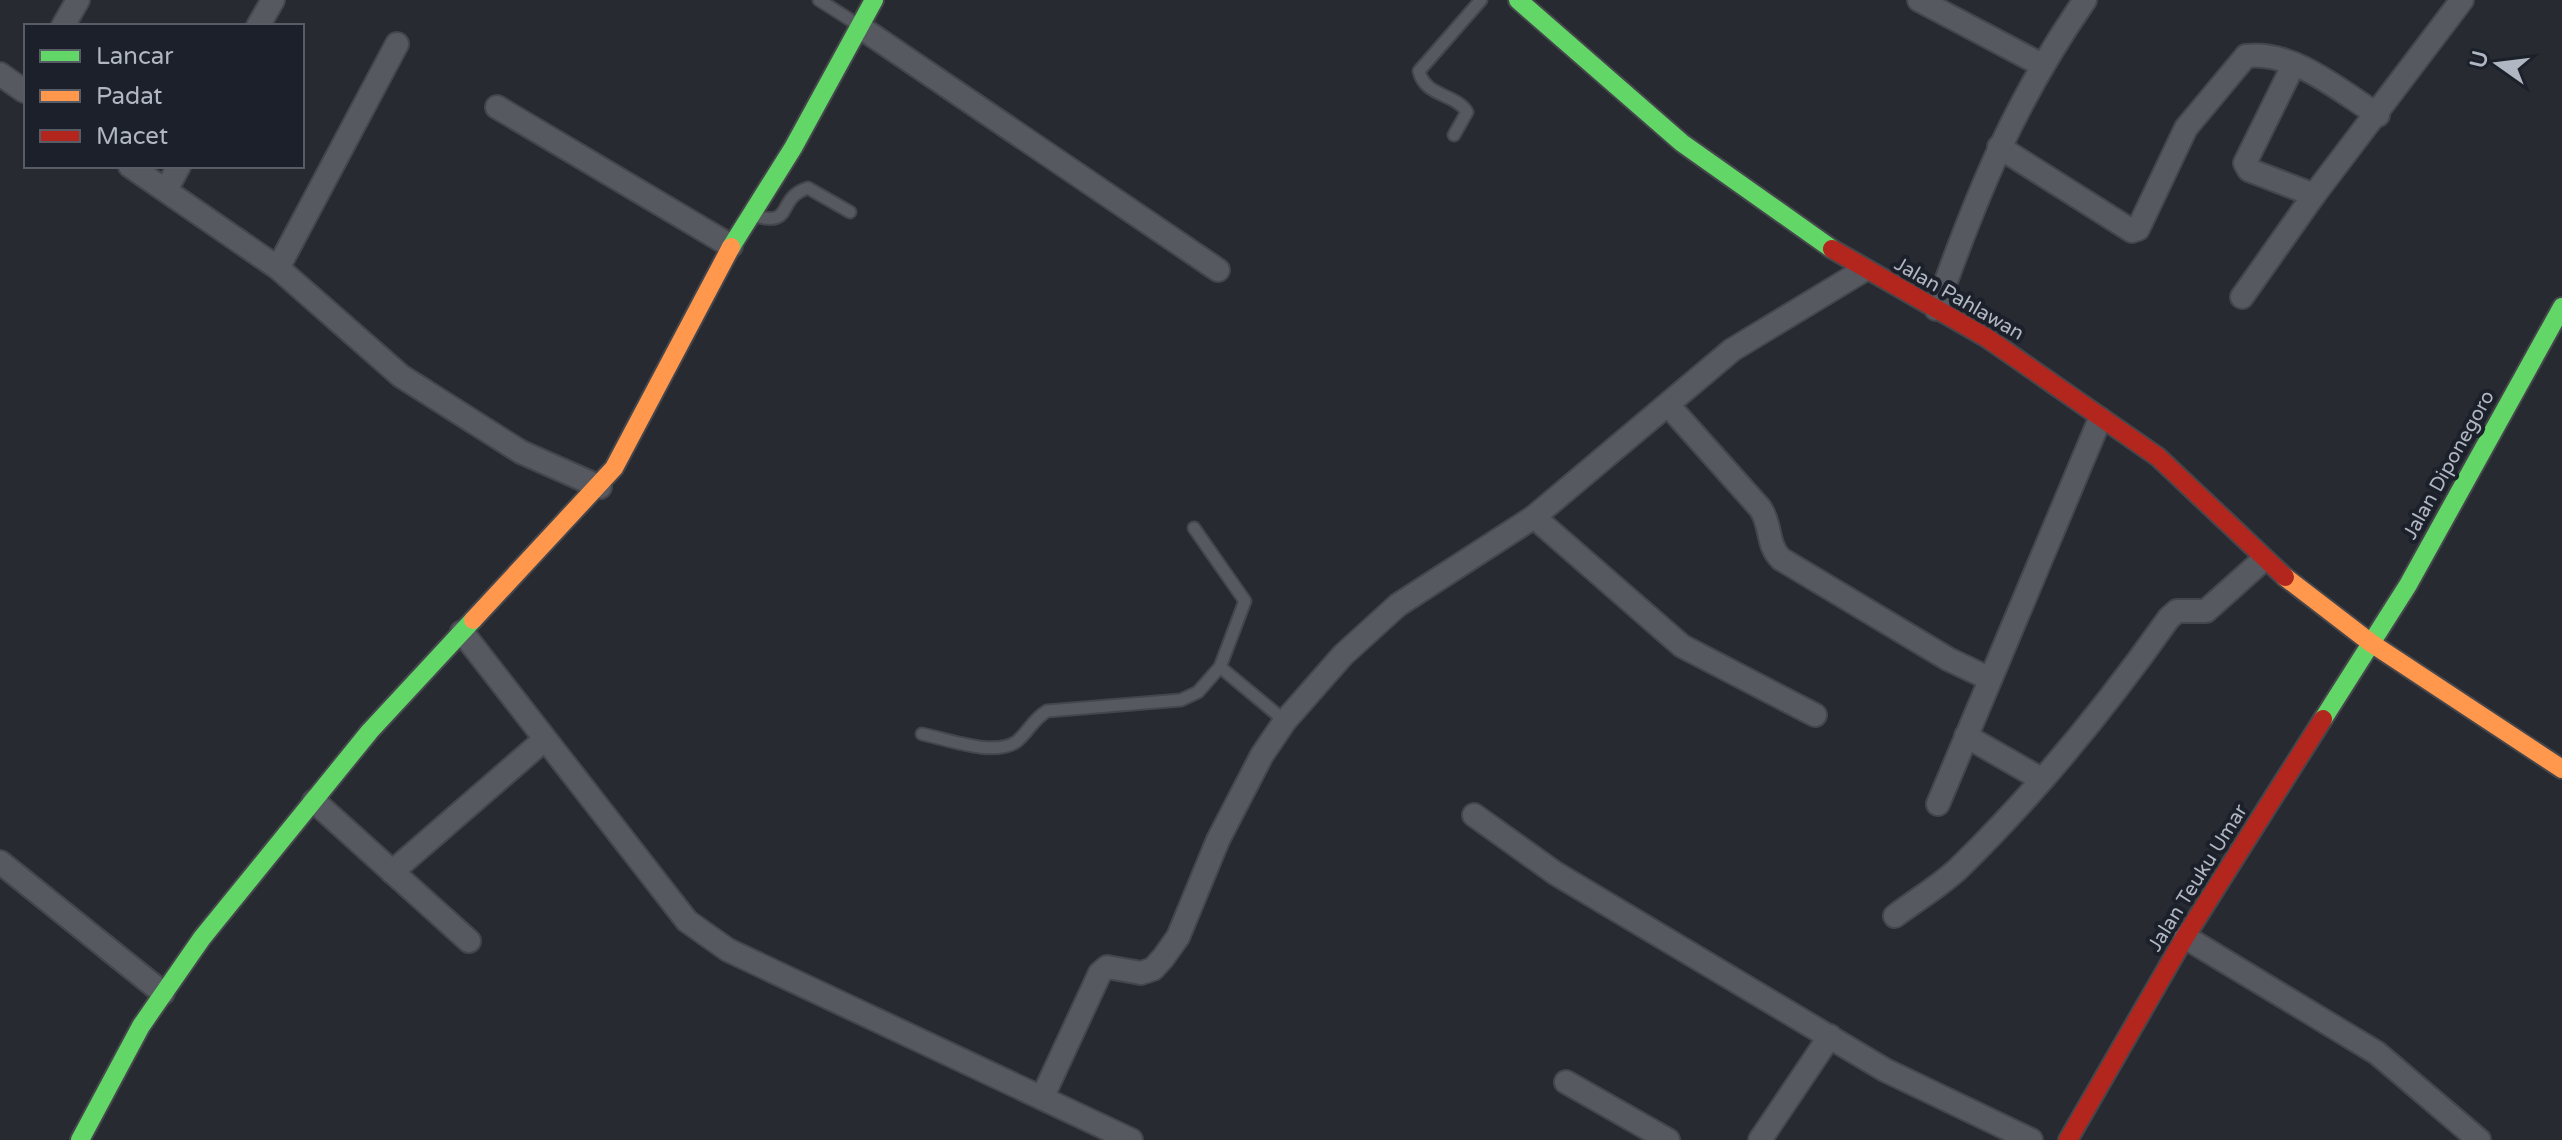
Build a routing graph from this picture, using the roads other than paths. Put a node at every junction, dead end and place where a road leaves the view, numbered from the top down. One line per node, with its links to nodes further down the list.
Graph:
1 (78, 0): 10 (street)
2 (273, 0): 11 (street)
3 (819, 0): 12 (lane)
4 (874, 0): 12 (main road)
5 (1481, 0): 20 (lane)
6 (1518, 0): 31 (main road, Jalan Pahlawan)
7 (1919, 0): 14 (street)
8 (2085, 0): 14 (street)
9 (2462, 0): 19 (street)
10 (64, 24)
11 (259, 24)
12 (860, 27): 27 (main road); 30 (street)
13 (397, 44): 29 (street)
14 (2040, 64): 21 (street)
15 (2294, 64): 19 (street); 21 (street); 25 (street)
16 (0, 74): 17 (street)
17 (24, 90)
18 (497, 107): 28 (street)
19 (2378, 115): 25 (street)
20 (1454, 135)
21 (1999, 147): 34 (street)
22 (133, 168): 24 (street)
23 (178, 168): 24 (street)
24 (166, 190): 29 (street)
25 (2314, 195): 32 (street)
26 (850, 212): 27 (lane)
27 (752, 215): 28 (main road)
28 (731, 246): 37 (main road)
29 (278, 268): 37 (street)
30 (1218, 270)
31 (1864, 270): 34 (main road, Jalan Pahlawan); 35 (street)
32 (2242, 297)
33 (2562, 307): 42 (main road, Jalan Diponegoro)
34 (1936, 309): 36 (main road, Jalan Pahlawan)
35 (1668, 405): 38 (street); 44 (street)
36 (2100, 419): 40 (main road, Jalan Pahlawan); 44 (street)
37 (600, 487): 41 (main road)
38 (1534, 517): 45 (street); 46 (street)
39 (1194, 528): 43 (lane)
40 (2263, 560): 42 (main road, Jalan Pahlawan); 51 (street)
41 (462, 632): 49 (street); 52 (main road)
42 (2371, 643): 50 (main road, Jalan Pahlawan); 58 (main road, Jalan Teuku Umar)
43 (1220, 667): 46 (lane); 47 (lane)
44 (1988, 678): 48 (street)
45 (1815, 715)
46 (1285, 721): 63 (street)
47 (922, 734)
48 (1966, 736): 51 (street); 53 (street)
49 (544, 740): 56 (street); 63 (street)
50 (2562, 769)
51 (2041, 779): 57 (street)
52 (314, 801): 56 (street); 60 (main road)
53 (1938, 804)
54 (1474, 815): 61 (street)
55 (0, 862): 60 (street)
56 (392, 872): 59 (street)
57 (1895, 916)
58 (2185, 937): 69 (main road, Jalan Teuku Umar); 70 (street)
59 (469, 941)
60 (163, 993): 64 (main road)
61 (1830, 1036): 67 (street); 68 (street)
62 (1566, 1082): 66 (street)
63 (1042, 1098): 65 (street)
64 (80, 1140)
65 (1131, 1140)
66 (1668, 1140)
67 (1760, 1140)
68 (2031, 1140)
69 (2068, 1140)
70 (2479, 1140)

